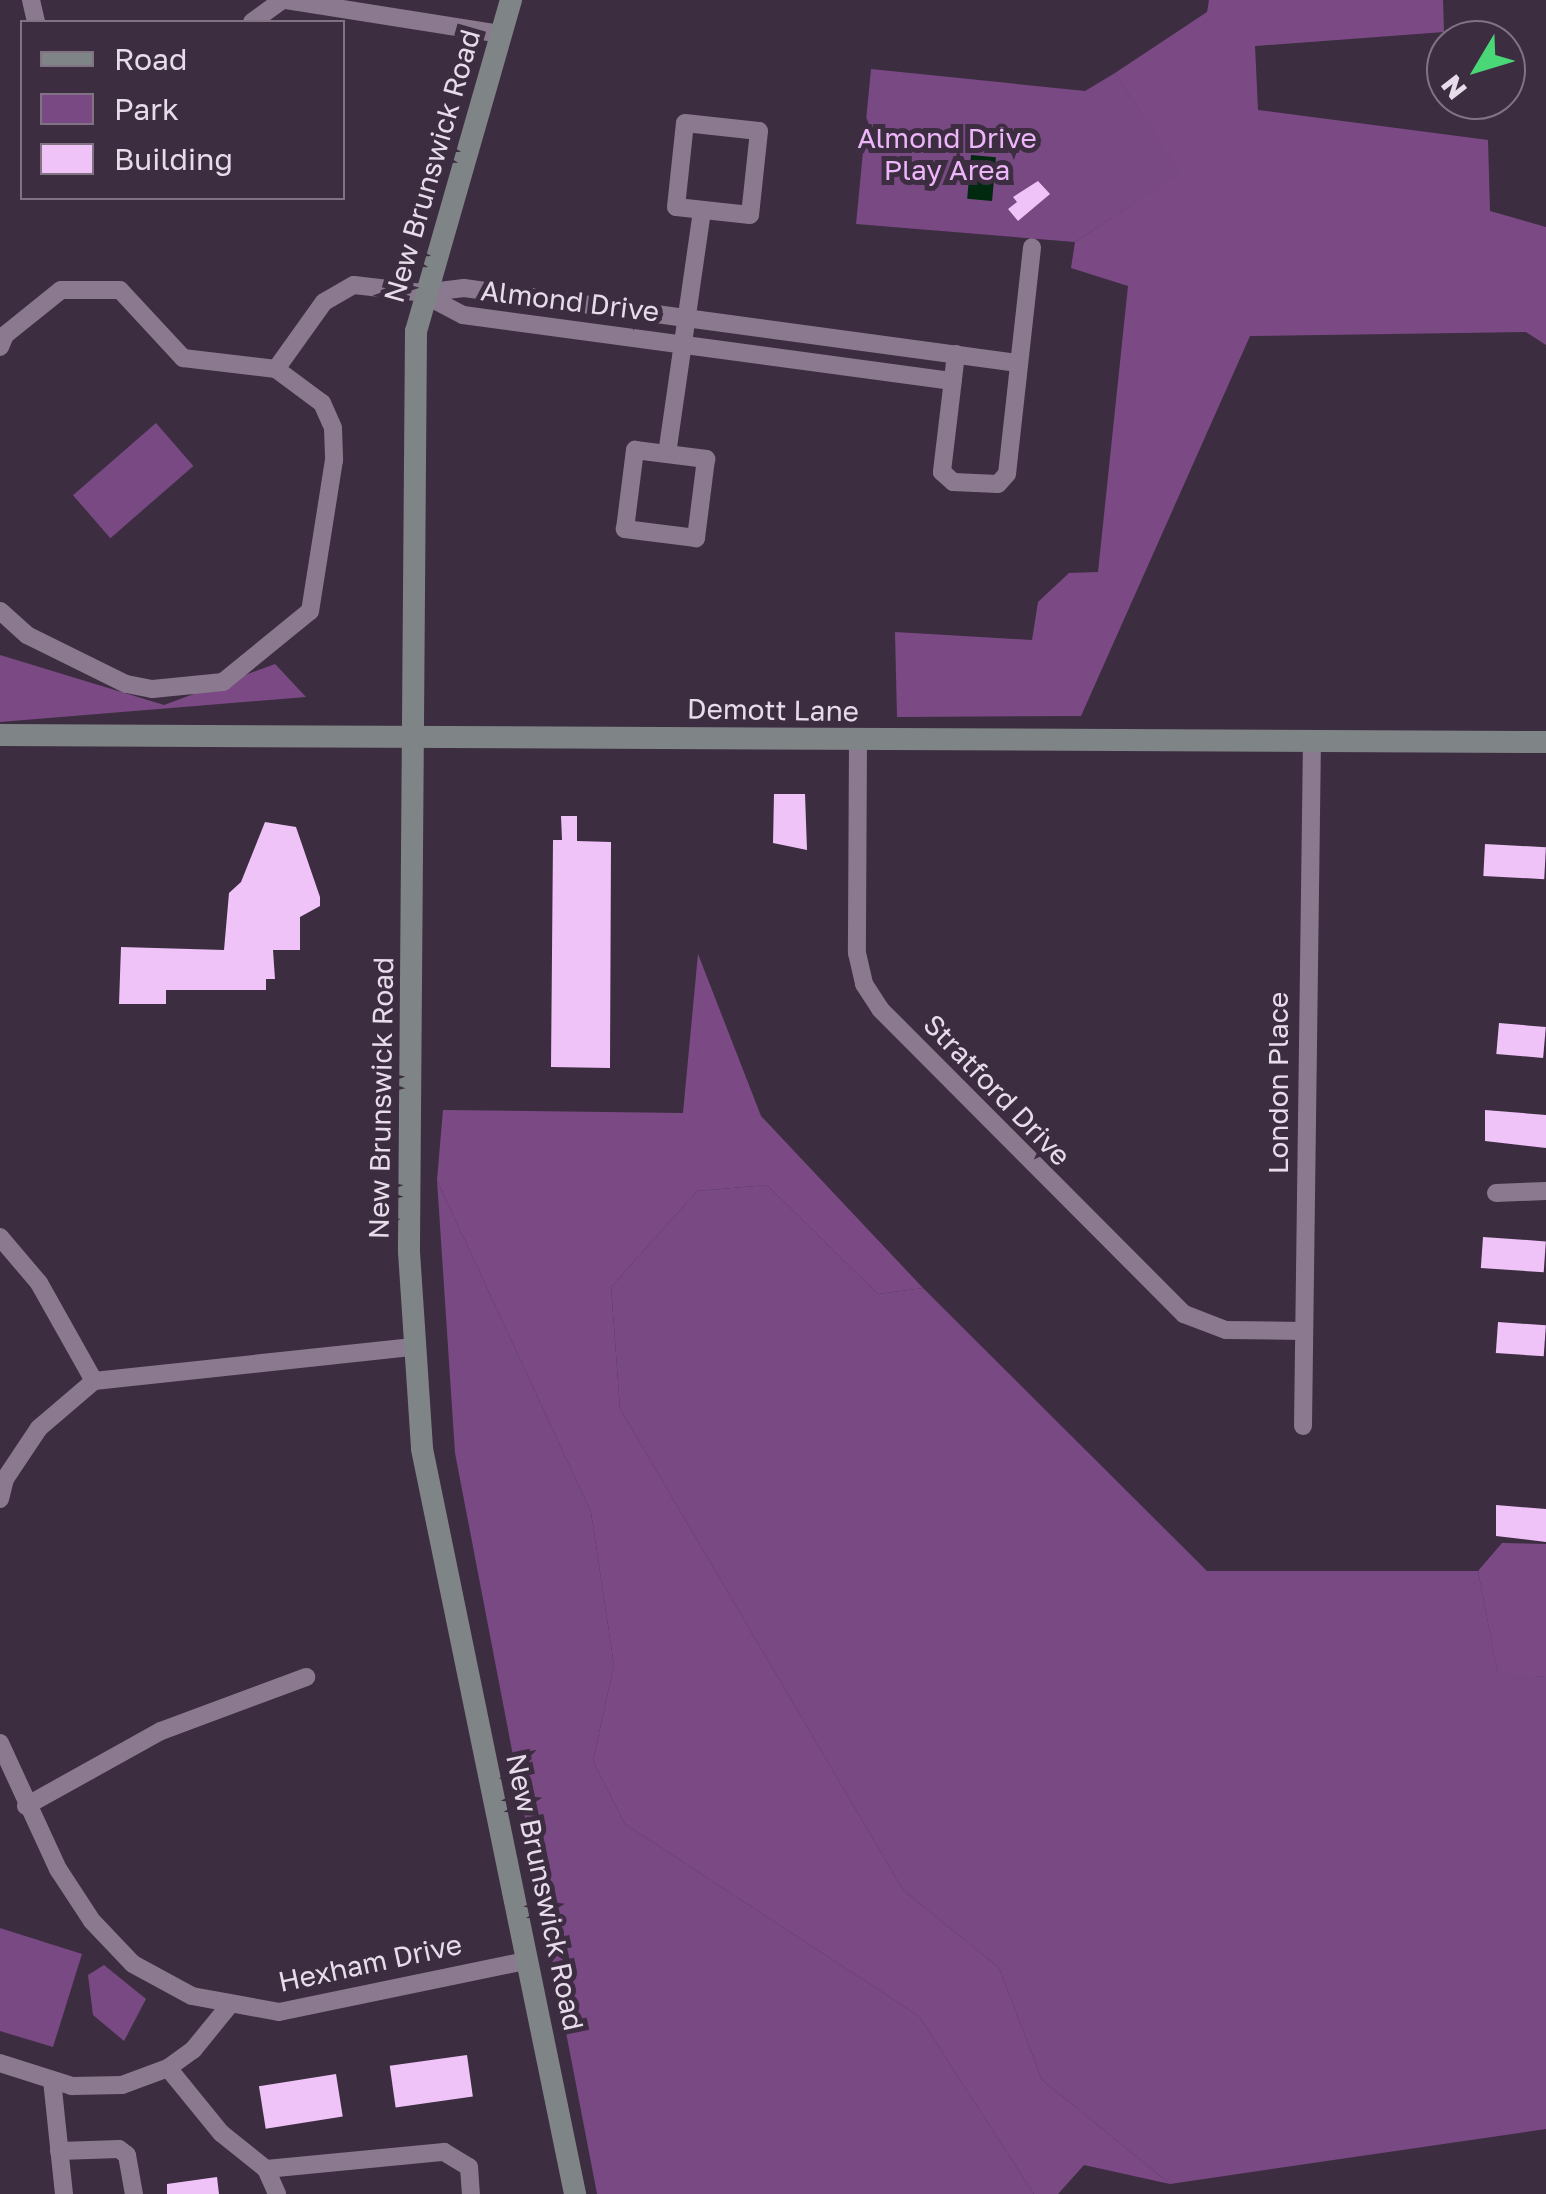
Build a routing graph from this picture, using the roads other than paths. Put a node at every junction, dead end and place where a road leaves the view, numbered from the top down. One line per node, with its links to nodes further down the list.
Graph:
1 (284, 0): 4 (street); 5 (street)
2 (398, 0): 4 (street)
3 (511, 0): 6 (street, New Brunswick Road)
4 (380, 14): 6 (street)
5 (255, 20)
6 (501, 34): 9 (street, New Brunswick Road)
7 (702, 210): 7 (street); 10 (street, Almond Drive)
8 (1032, 247): 14 (street)
9 (423, 293): 10 (street, Almond Drive); 11 (street, Almond Drive); 15 (street); 20 (street, New Brunswick Road)
10 (688, 319): 11 (street, Almond Drive); 13 (street, Almond Drive)
11 (684, 344): 16 (street, Almond Drive); 17 (street, Almond Drive)
12 (0, 347): 15 (street)
13 (956, 354): 14 (street, Almond Drive); 16 (street)
14 (1018, 363): 16 (street)
15 (276, 369): 18 (street)
16 (953, 381)
17 (667, 454): 17 (street)
18 (0, 611)
19 (0, 735): 20 (street, Demott Lane)
20 (413, 736): 21 (street, Demott Lane); 28 (street, New Brunswick Road)
21 (858, 740): 22 (street, Demott Lane); 27 (street, Stratford Drive)
22 (1312, 741): 23 (street, Demott Lane); 27 (street, London Place)
23 (1546, 742)
24 (1546, 1191): 25 (street)
25 (1496, 1193)
26 (0, 1237): 29 (street)
27 (1304, 1332): 30 (street, London Place)
28 (412, 1347): 29 (street); 35 (street, New Brunswick Road)
29 (94, 1380): 31 (street)
30 (1303, 1426)
31 (0, 1499)
32 (306, 1677): 34 (street)
33 (0, 1743): 34 (street, Hexham Drive)
34 (26, 1806): 36 (street, Hexham Drive)
35 (529, 1960): 36 (street, Hexham Drive); 46 (street, New Brunswick Road)
36 (228, 2007): 38 (street)
37 (0, 2063): 39 (street)
38 (168, 2068): 39 (street); 41 (street)
39 (52, 2080): 40 (street)
40 (59, 2152): 42 (street); 43 (street)
41 (266, 2169): 44 (street); 45 (street)
42 (64, 2194)
43 (134, 2194)
44 (278, 2194)
45 (471, 2194)
46 (575, 2194)

